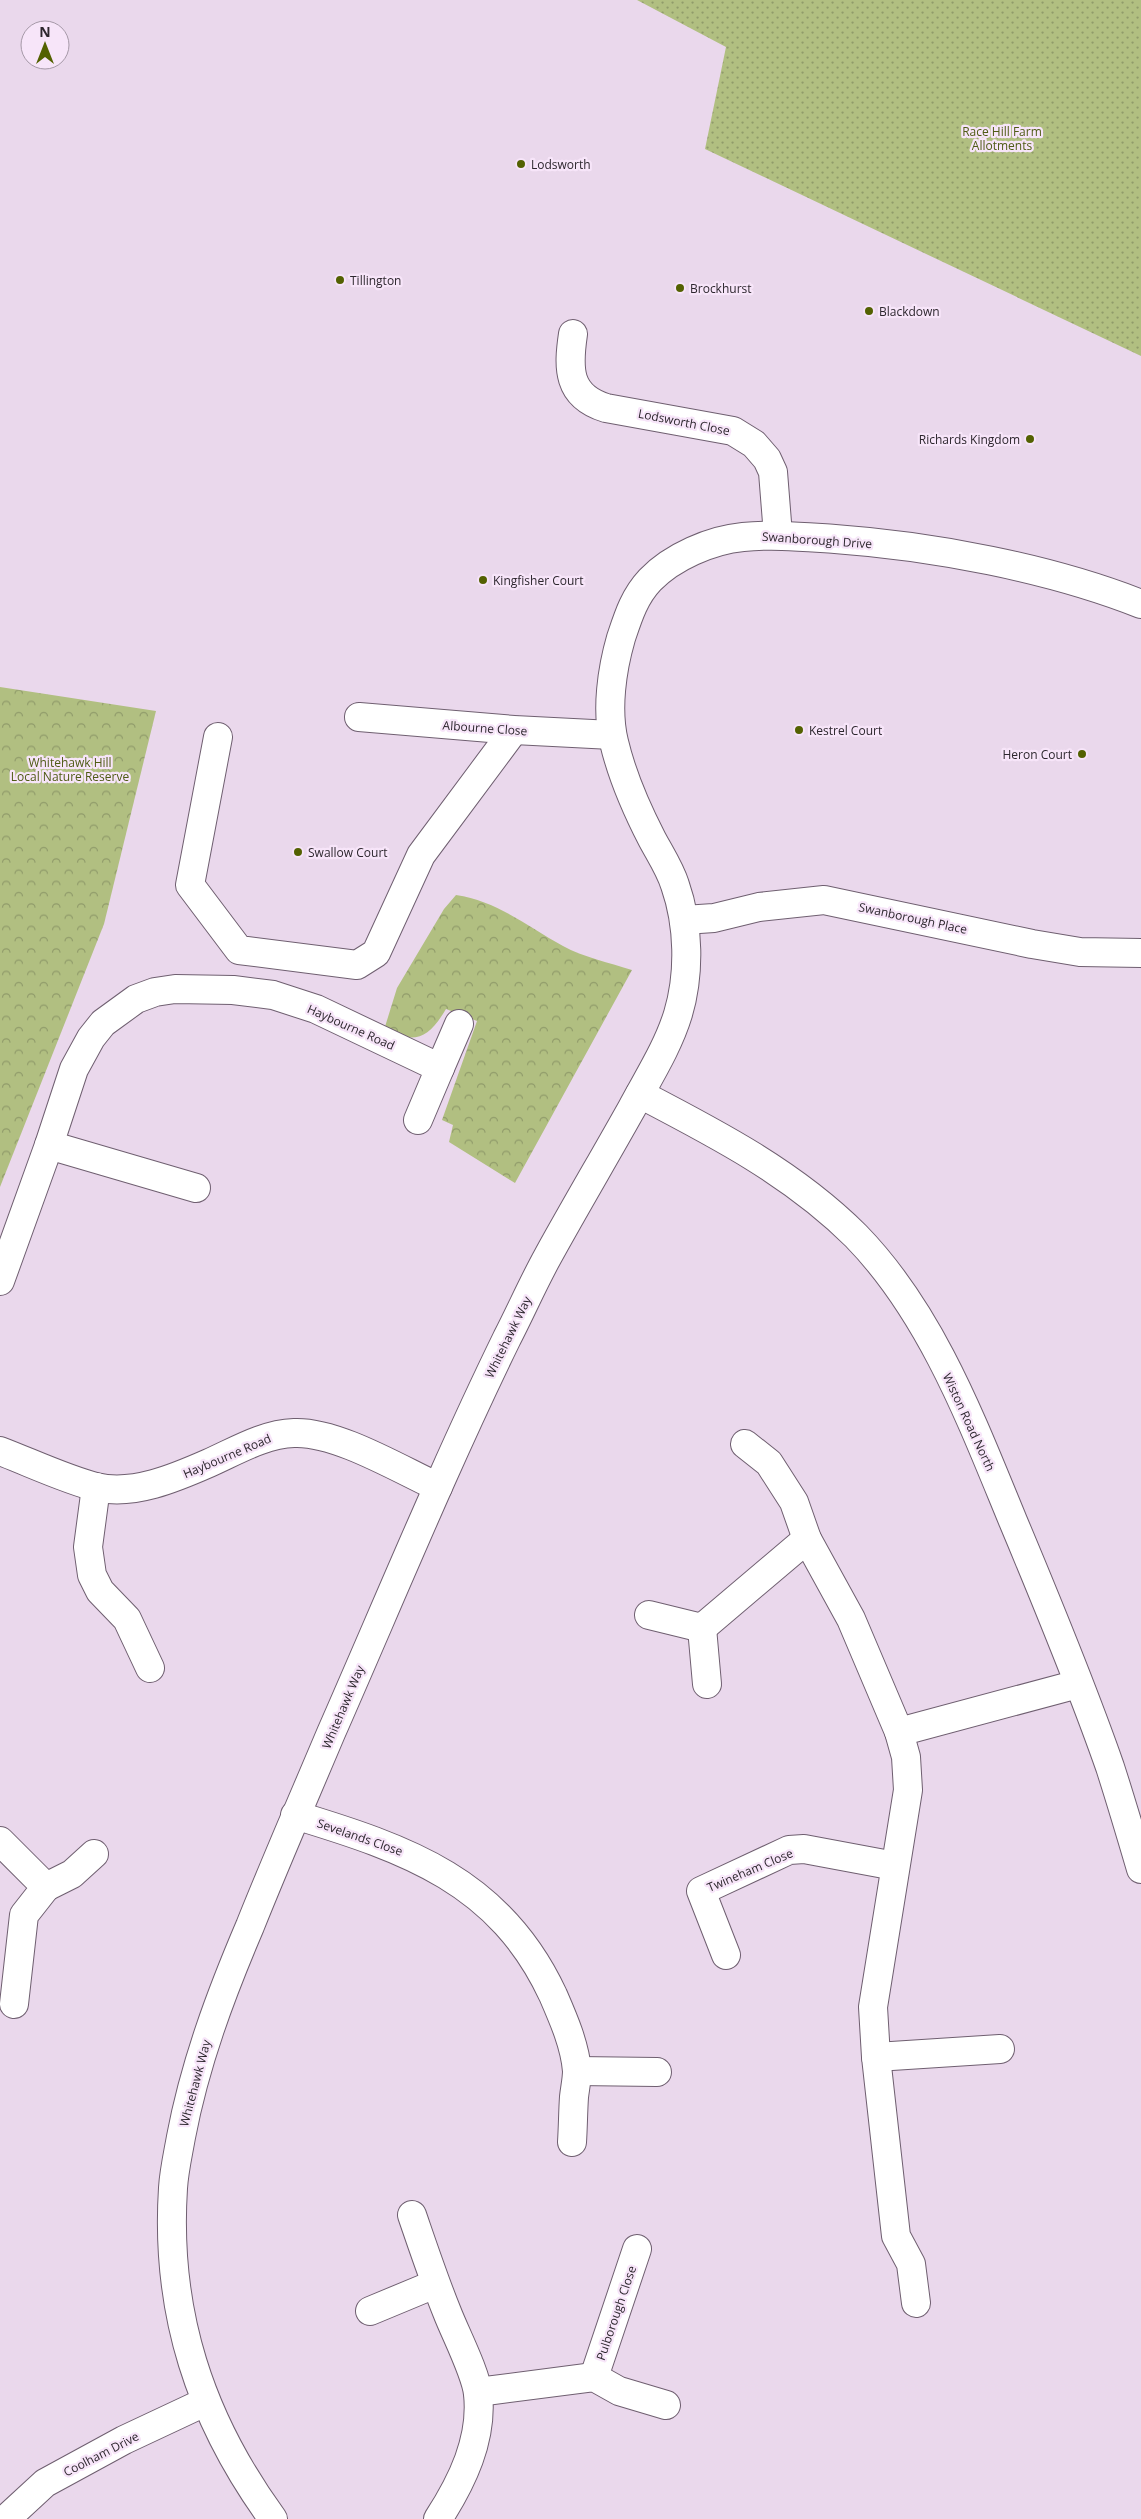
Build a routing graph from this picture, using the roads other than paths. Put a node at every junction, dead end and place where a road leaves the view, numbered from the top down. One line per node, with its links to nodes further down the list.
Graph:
1 (573, 334): 2 (street, Lodsworth Close)
2 (778, 535): 3 (street, Swanborough Drive); 6 (street, Swanborough Drive)
3 (1141, 604)
4 (358, 717): 5 (street, Albourne Close)
5 (514, 730): 6 (street, Albourne Close); 7 (street)
6 (612, 735): 8 (street, Swanborough Drive)
7 (218, 737)
8 (684, 920): 9 (street, Swanborough Place); 12 (street, Whitehawk Way)
9 (1141, 953)
10 (459, 1024): 11 (street)
11 (440, 1068): 13 (street); 14 (street, Haybourne Road)
12 (640, 1094): 20 (street, Whitehawk Way); 26 (street, Wiston Road North)
13 (418, 1120)
14 (50, 1146): 15 (street); 16 (street, Haybourne Road)
15 (196, 1188)
16 (0, 1281)
17 (745, 1444): 21 (street)
18 (0, 1451): 19 (street, Haybourne Road)
19 (96, 1487): 20 (street, Haybourne Road); 24 (street)
20 (438, 1487): 28 (street, Whitehawk Way)
21 (807, 1539): 23 (street); 27 (street)
22 (649, 1615): 23 (street)
23 (702, 1628): 25 (street)
24 (150, 1668)
25 (707, 1684)
26 (1078, 1684): 27 (street); 32 (street, Wiston Road North)
27 (899, 1732): 31 (street)
28 (295, 1815): 38 (street, Sevelands Close); 48 (street, Whitehawk Way)
29 (0, 1841): 33 (street)
30 (94, 1854): 33 (street)
31 (895, 1866): 34 (street, Twineham Close); 37 (street)
32 (1141, 1869)
33 (46, 1887): 35 (street)
34 (726, 1955)
35 (14, 2004)
36 (1000, 2048): 37 (street)
37 (876, 2057): 44 (street)
38 (577, 2071): 39 (street); 40 (street, Sevelands Close)
39 (657, 2072)
40 (572, 2142)
41 (412, 2215): 43 (street)
42 (638, 2249): 46 (street, Pulborough Close)
43 (435, 2284): 45 (street); 47 (street)
44 (916, 2303)
45 (370, 2311)
46 (594, 2377): 47 (street, Pulborough Close); 49 (street, Pulborough Close)
47 (478, 2392): 52 (street)
48 (205, 2402): 50 (street, Coolham Drive); 51 (street, Whitehawk Way)
49 (666, 2405)
50 (6, 2519)
51 (273, 2519)
52 (438, 2519)

